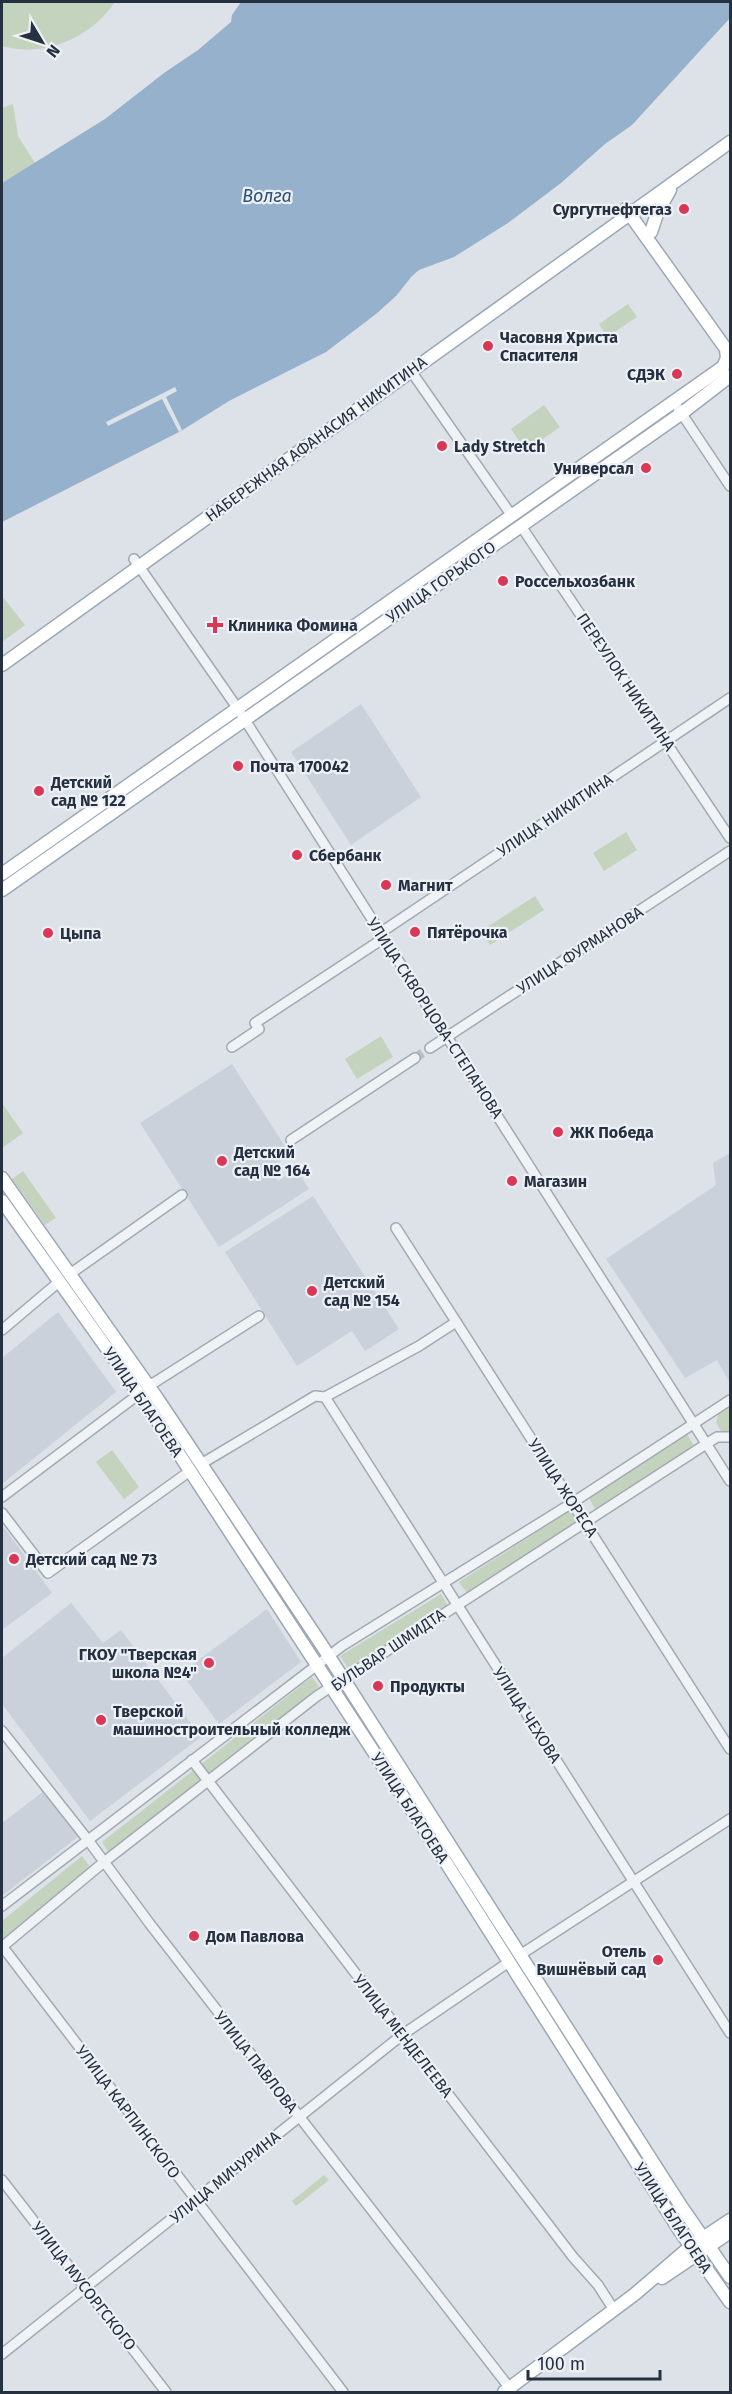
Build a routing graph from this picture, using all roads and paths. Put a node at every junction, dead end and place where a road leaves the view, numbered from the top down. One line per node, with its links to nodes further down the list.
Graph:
1 (730, 133): 4 (main road)
2 (730, 142): 3 (main road)
3 (676, 182): 4 (main road); 5 (main road)
4 (631, 211): 5 (main road); 7 (main road, НАБЕРЕЖНАЯ АФАНАСИЯ НИКИТИНА); 8 (main road); 14 (main road, НАБЕРЕЖНАЯ АФАНАСИЯ НИКИТИНА)
5 (651, 232): 6 (main road)
6 (730, 343)
7 (411, 371): 12 (street); 14 (main road, НАБЕРЕЖНАЯ АФАНАСИЯ НИКИТИНА)
8 (726, 372): 9 (main road, УЛИЦА ГОРЬКОГО); 10 (main road, УЛИЦА ГОРЬКОГО)
9 (674, 402): 10 (street); 12 (main road, УЛИЦА ГОРЬКОГО)
10 (682, 413): 11 (street); 13 (main road, УЛИЦА ГОРЬКОГО)
11 (730, 486)
12 (512, 516): 18 (main road, УЛИЦА ГОРЬКОГО)
13 (521, 526): 19 (main road, УЛИЦА ГОРЬКОГО); 20 (street, ПЕРЕУЛОК НИКИТИНА)
14 (136, 562): 15 (main road, НАБЕРЕЖНАЯ АФАНАСИЯ НИКИТИНА); 16 (main road, НАБЕРЕЖНАЯ АФАНАСИЯ НИКИТИНА); 18 (street, УЛИЦА СКВОРЦОВА-СТЕПАНОВА)
15 (2, 655)
16 (2, 664)
17 (730, 698): 20 (street, УЛИЦА НИКИТИНА)
18 (238, 709): 19 (street, УЛИЦА СКВОРЦОВА-СТЕПАНОВА); 23 (main road, УЛИЦА ГОРЬКОГО)
19 (244, 720): 24 (main road, УЛИЦА ГОРЬКОГО); 25 (street, УЛИЦА СКВОРЦОВА-СТЕПАНОВА)
20 (666, 741): 21 (street, ПЕРЕУЛОК НИКИТИНА); 25 (street, УЛИЦА НИКИТИНА)
21 (730, 838)
22 (730, 851): 26 (street, УЛИЦА ФУРМАНОВА)
23 (2, 874)
24 (2, 890)
25 (382, 936): 26 (street, УЛИЦА СКВОРЦОВА-СТЕПАНОВА); 27 (street, УЛИЦА НИКИТИНА)
26 (447, 1037): 28 (street, УЛИЦА ФУРМАНОВА); 42 (street, УЛИЦА СКВОРЦОВА-СТЕПАНОВА)
27 (232, 1047)
28 (430, 1048)
29 (415, 1058): 30 (street)
30 (291, 1140)
31 (2, 1178): 35 (main road, УЛИЦА БЛАГОЕВА)
32 (182, 1195): 35 (street)
33 (2, 1201): 35 (main road, УЛИЦА БЛАГОЕВА)
34 (396, 1228): 37 (street, УЛИЦА ЖОРЕСА)
35 (65, 1277): 38 (street); 39 (main road, УЛИЦА БЛАГОЕВА)
36 (259, 1316): 39 (street)
37 (456, 1322): 40 (street); 49 (street, УЛИЦА ЖОРЕСА)
38 (2, 1330)
39 (144, 1390): 45 (main road, УЛИЦА БЛАГОЕВА); 46 (main road, УЛИЦА БЛАГОЕВА); 48 (street)
40 (325, 1397): 45 (street); 52 (street, УЛИЦА ЧЕХОВА)
41 (730, 1400): 42 (street, БУЛЬВАР ШМИДТА)
42 (694, 1424): 44 (street, УЛИЦА СКВОРЦОВА-СТЕПАНОВА); 49 (street, БУЛЬВАР ШМИДТА)
43 (730, 1437): 44 (street, БУЛЬВАР ШМИДТА)
44 (707, 1443): 47 (street, УЛИЦА СКВОРЦОВА-СТЕПАНОВА); 51 (street, БУЛЬВАР ШМИДТА)
45 (201, 1464): 54 (main road, УЛИЦА БЛАГОЕВА)
46 (190, 1471): 50 (street); 55 (main road, УЛИЦА БЛАГОЕВА)
47 (730, 1481)
48 (2, 1497)
49 (573, 1503): 51 (street, УЛИЦА ЖОРЕСА); 52 (street, БУЛЬВАР ШМИДТА)
50 (2, 1513)
51 (584, 1522): 53 (street, БУЛЬВАР ШМИДТА); 59 (street, УЛИЦА ЖОРЕСА)
52 (443, 1583): 53 (street, УЛИЦА ЧЕХОВА); 54 (street, БУЛЬВАР ШМИДТА)
53 (456, 1604): 56 (street, БУЛЬВАР ШМИДТА); 65 (street, УЛИЦА ЧЕХОВА)
54 (328, 1656): 55 (street, БУЛЬВАР ШМИДТА); 56 (main road, УЛИЦА БЛАГОЕВА)
55 (317, 1664): 57 (main road, УЛИЦА БЛАГОЕВА); 60 (street, БУЛЬВАР ШМИДТА)
56 (344, 1680): 57 (street, БУЛЬВАР ШМИДТА); 69 (main road, УЛИЦА БЛАГОЕВА)
57 (332, 1687): 61 (street, БУЛЬВАР ШМИДТА); 68 (main road, УЛИЦА БЛАГОЕВА)
58 (2, 1731): 63 (street, УЛИЦА ПАВЛОВА)
59 (730, 1749)
60 (192, 1761): 61 (street, УЛИЦА МЕНДЕЛЕЕВА); 63 (street, БУЛЬВАР ШМИДТА)
61 (208, 1781): 64 (street, БУЛЬВАР ШМИДТА); 73 (street, УЛИЦА МЕНДЕЛЕЕВА)
62 (730, 1819): 65 (street)
63 (88, 1840): 64 (street, УЛИЦА ПАВЛОВА); 66 (street, БУЛЬВАР ШМИДТА)
64 (104, 1862): 67 (street, БУЛЬВАР ШМИДТА); 74 (street, УЛИЦА ПАВЛОВА)
65 (633, 1881): 69 (street); 72 (street, УЛИЦА ЧЕХОВА)
66 (2, 1906)
67 (2, 1946): 76 (street, УЛИЦА КАРПИНСКОГО)
68 (501, 1950): 69 (main road); 70 (main road, УЛИЦА БЛАГОЕВА)
69 (520, 1954): 71 (main road, УЛИЦА БЛАГОЕВА)
70 (509, 1962): 71 (main road); 73 (street, УЛИЦА МИЧУРИНА); 80 (main road, УЛИЦА БЛАГОЕВА)
71 (528, 1967): 79 (main road, УЛИЦА БЛАГОЕВА)
72 (730, 2033)
73 (402, 2035): 74 (street, УЛИЦА МИЧУРИНА); 84 (street, УЛИЦА МЕНДЕЛЕЕВА)
74 (299, 2118): 76 (street, УЛИЦА МИЧУРИНА); 86 (street, УЛИЦА ПАВЛОВА)
75 (2, 2181): 82 (street, УЛИЦА МУСОРГСКОГО)
76 (196, 2201): 82 (street, УЛИЦА МИЧУРИНА); 88 (street, УЛИЦА КАРПИНСКОГО)
77 (730, 2220): 79 (main road)
78 (730, 2232): 79 (main road)
79 (706, 2243): 80 (main road); 81 (main road, УЛИЦА БЛАГОЕВА)
80 (694, 2251): 83 (main road, УЛИЦА БЛАГОЕВА); 84 (main road)
81 (730, 2277)
82 (85, 2288): 85 (street, УЛИЦА МИЧУРИНА); 87 (street, УЛИЦА МУСОРГСКОГО)
83 (730, 2302)
84 (614, 2310): 86 (main road)
85 (2, 2354)
86 (509, 2391)
87 (166, 2392)
88 (343, 2392)

